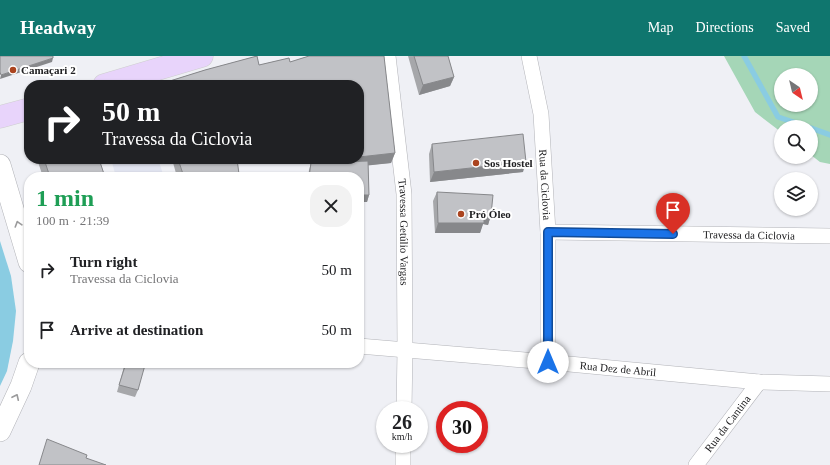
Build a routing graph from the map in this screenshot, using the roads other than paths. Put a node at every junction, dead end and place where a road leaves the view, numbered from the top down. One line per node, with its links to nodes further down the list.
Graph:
1 (202, 56): 4 (main road)
2 (388, 56): 12 (street, Travessa Getúlio Vargas)
3 (529, 56): 8 (street, Rua da Ciclovia)
4 (121, 80)
5 (24, 110): 6 (main road)
6 (0, 117)
7 (0, 165): 10 (street, one-way to 7)
8 (548, 232): 9 (street, Travessa da Ciclovia); 13 (street, Rua da Ciclovia)
9 (830, 236)
10 (24, 245)
11 (364, 346): 12 (street, Rua Dez de Abril)
12 (405, 350): 13 (street, Rua Dez de Abril); 17 (street, Travessa Getúlio Vargas)
13 (548, 362): 15 (street, Rua Dez de Abril)
14 (27, 368): 18 (street, one-way to 14)
15 (759, 382): 16 (street, Rua Dez de Abril); 21 (street, Rua da Cantina)
16 (830, 384)
17 (404, 401)
18 (0, 431)
19 (403, 453): 20 (street)
20 (403, 465)
21 (696, 465)

